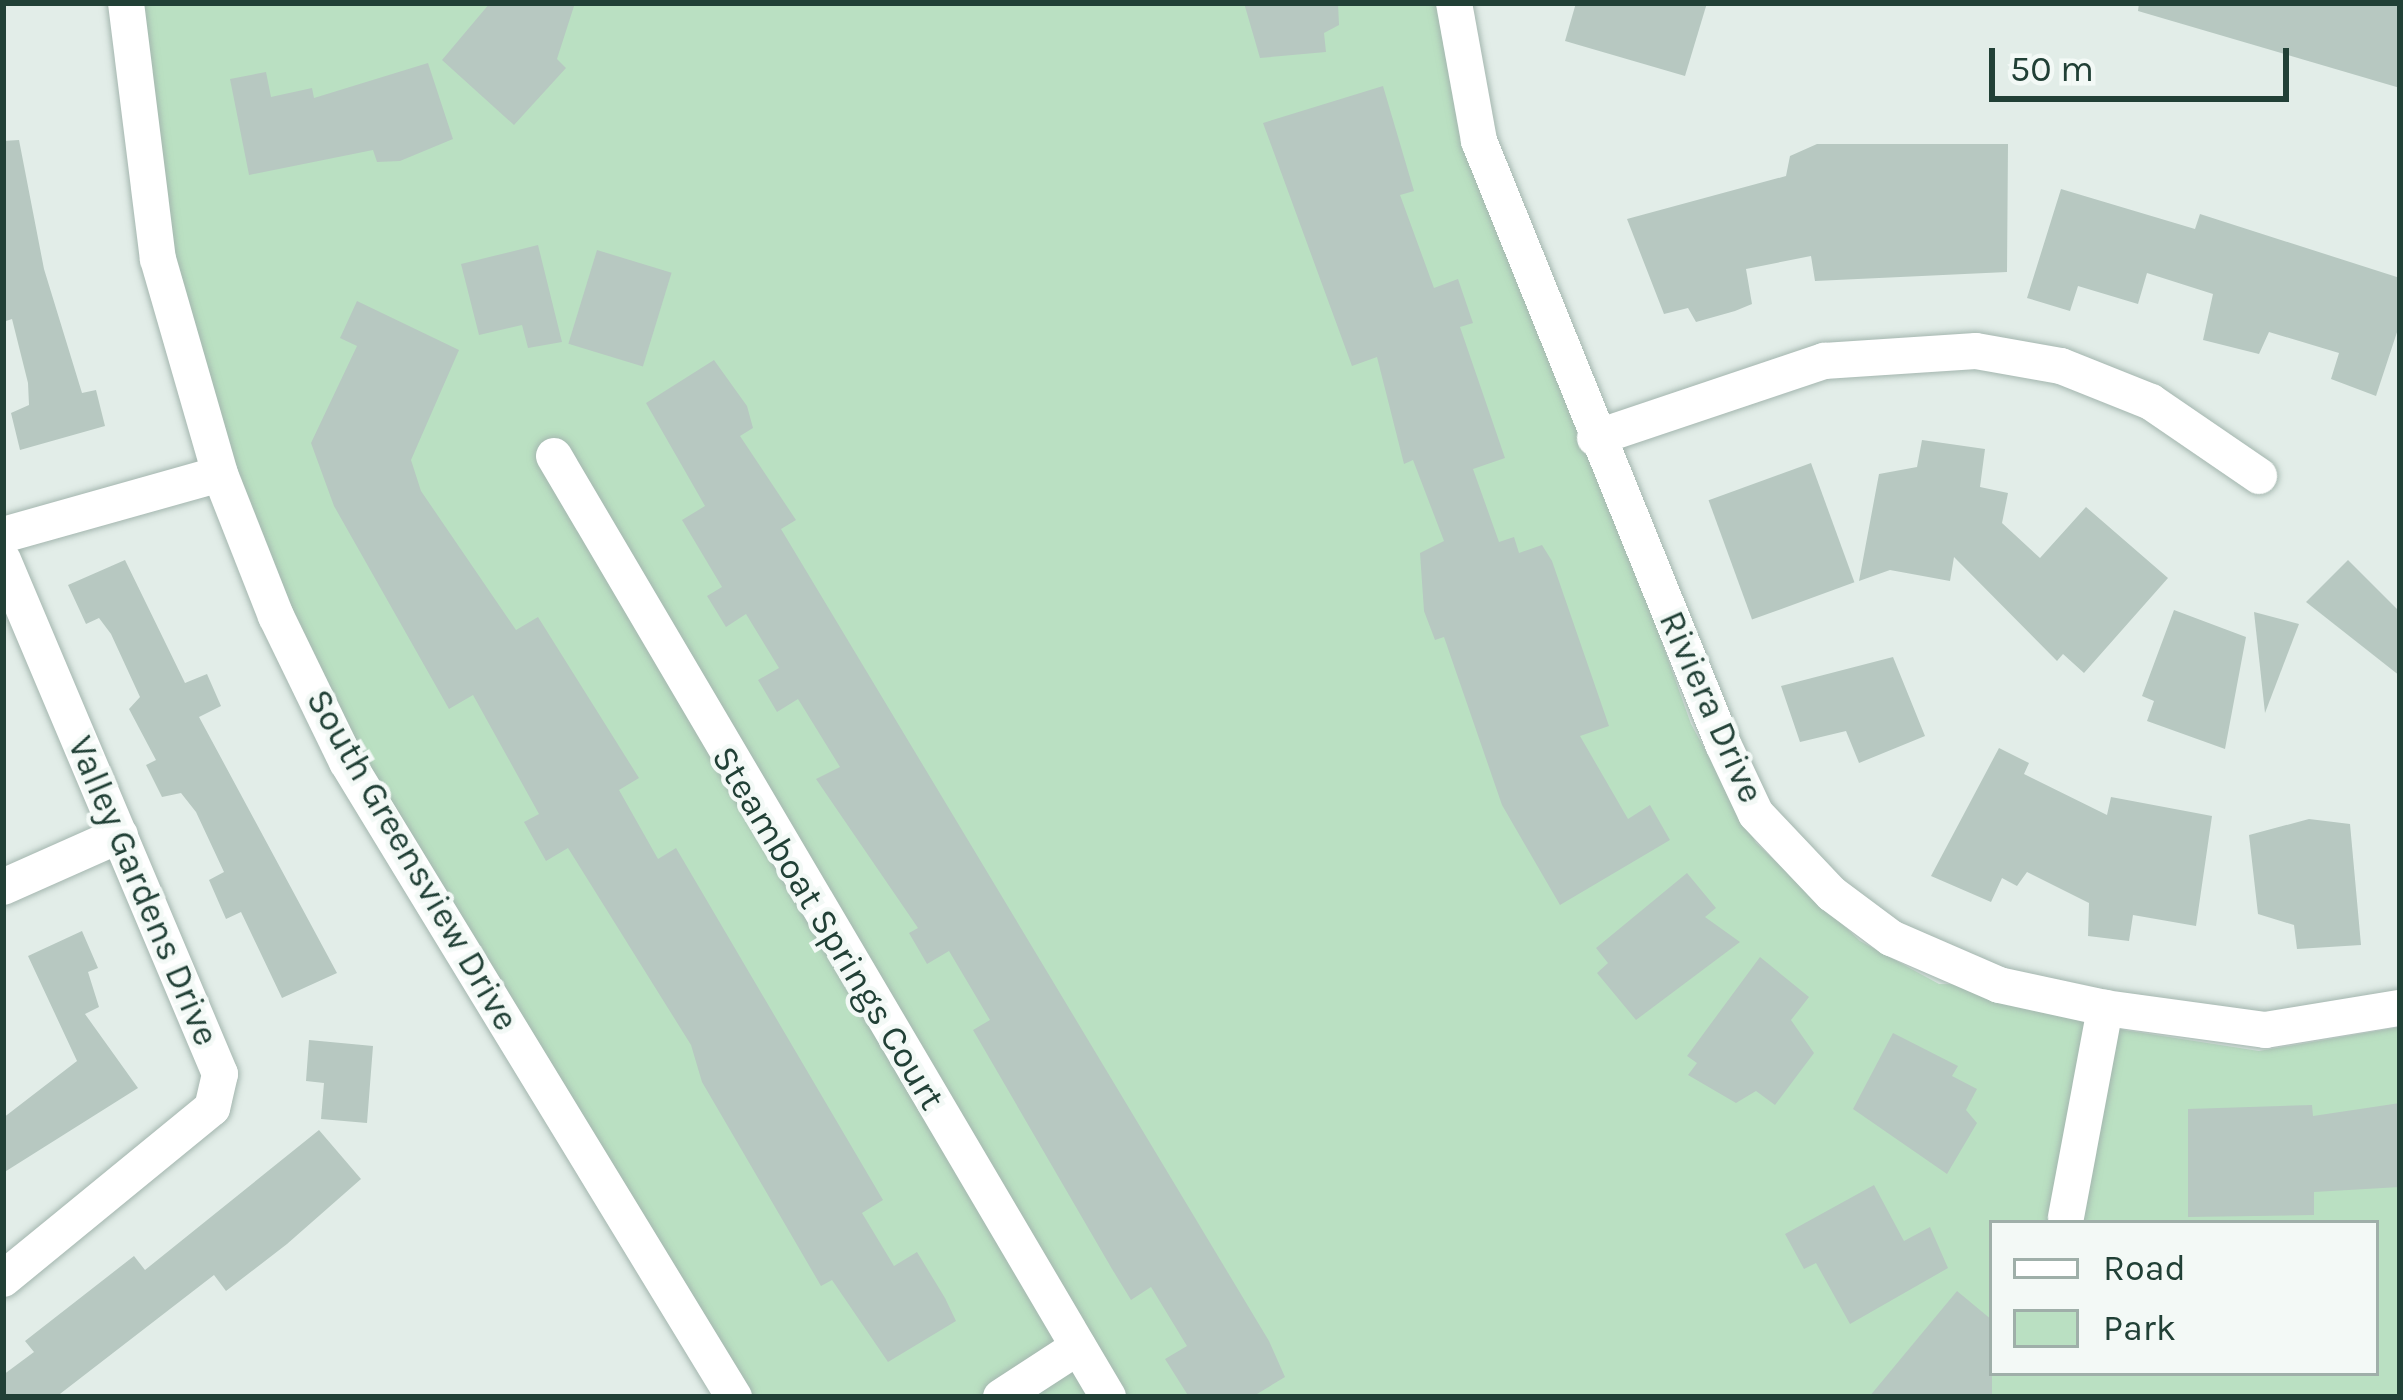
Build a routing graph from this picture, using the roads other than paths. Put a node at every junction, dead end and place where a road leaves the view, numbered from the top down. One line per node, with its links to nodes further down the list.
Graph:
1 (126, 3): 5 (street, South Greensview Drive)
2 (1454, 3): 3 (street, Riviera Drive)
3 (1594, 438): 6 (street); 11 (street, Riviera Drive)
4 (554, 457): 15 (street, Steamboat Springs Court)
5 (220, 474): 7 (street); 16 (street, South Greensview Drive)
6 (2259, 476)
7 (3, 535)
8 (3, 560): 9 (street, Valley Gardens Drive)
9 (120, 835): 10 (street); 14 (street, Valley Gardens Drive)
10 (3, 887)
11 (2105, 1008): 12 (street, Riviera Drive); 13 (street)
12 (2400, 1008)
13 (2066, 1217)
14 (3, 1279)
15 (1078, 1347): 17 (street); 18 (street, Steamboat Springs Court)
16 (734, 1397)
17 (1001, 1397)
18 (1108, 1397)

